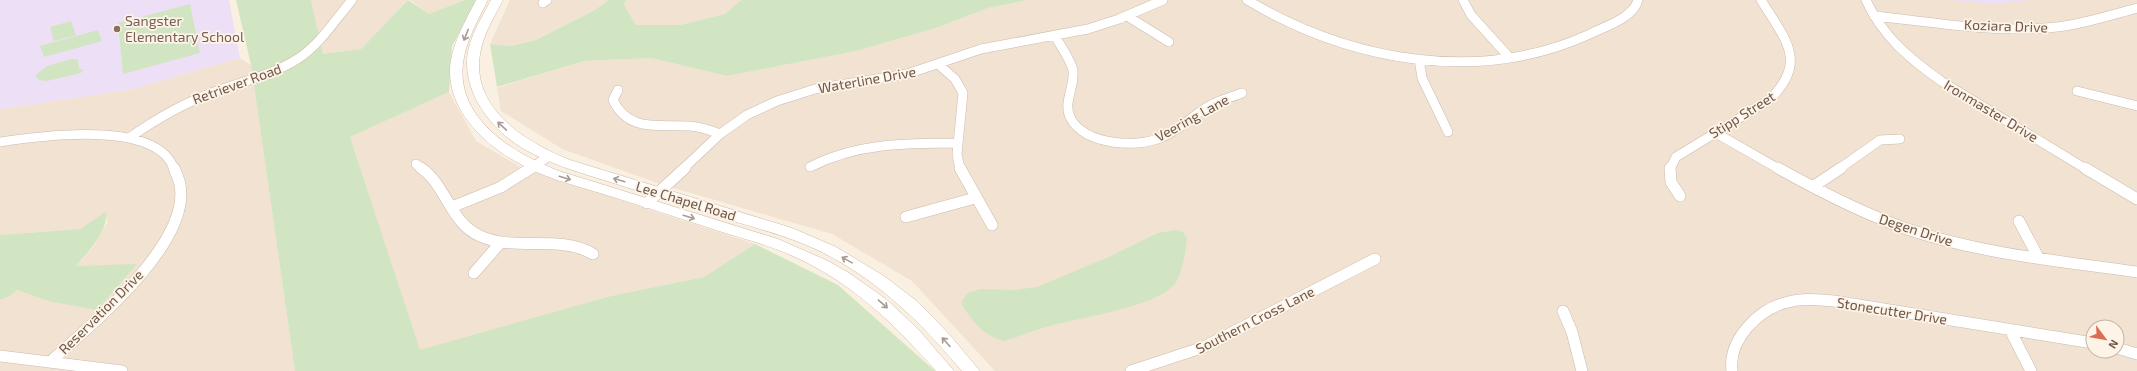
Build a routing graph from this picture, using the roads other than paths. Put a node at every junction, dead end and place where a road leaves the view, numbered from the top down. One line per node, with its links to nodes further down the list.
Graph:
1 (352, 0): 25 (street, Retriever Road)
2 (482, 0): 31 (main road, Lee Chapel Road, one-way to 31)
3 (497, 0): 29 (main road, Lee Chapel Road, one-way to 3)
4 (1163, 0): 11 (street, Waterline Drive)
5 (1247, 0): 16 (street)
6 (1463, 0): 15 (street)
7 (1638, 0): 15 (street)
8 (1761, 0): 23 (street, Stipp Street)
9 (1866, 0): 12 (street, Ironmaster Drive)
10 (2137, 8): 12 (street, Koziara Drive)
11 (1127, 16): 13 (street, Waterline Drive); 14 (street)
12 (1874, 16): 37 (street, Ironmaster Drive)
13 (1055, 36): 17 (street, Waterline Drive); 20 (street, Veering Lane)
14 (1169, 42)
15 (1510, 58): 16 (street)
16 (1419, 59): 22 (street)
17 (938, 64): 24 (street, Waterline Drive); 28 (street)
18 (618, 90): 24 (street)
19 (2077, 91): 21 (street)
20 (1242, 93)
21 (2137, 106)
22 (1448, 132)
23 (1714, 132): 33 (street, Degen Drive); 35 (street, Stipp Street)
24 (720, 134): 34 (street, Waterline Drive)
25 (129, 138): 27 (street, Reservation Drive); 55 (street, Reservation Drive)
26 (1900, 140): 33 (street)
27 (0, 142)
28 (958, 142): 32 (street); 36 (street)
29 (549, 156): 31 (street); 34 (main road, Lee Chapel Road, one-way to 29)
30 (416, 164): 39 (street)
31 (535, 166): 38 (main road, Lee Chapel Road, one-way to 38); 39 (street)
32 (810, 167)
33 (1814, 186): 45 (street, Degen Drive)
34 (658, 193): 38 (street, Waterline Drive); 58 (main road, Lee Chapel Road, one-way to 34)
35 (1680, 196)
36 (975, 198): 40 (street); 42 (street)
37 (2137, 198)
38 (647, 203): 57 (main road, Lee Chapel Road, one-way to 57)
39 (452, 207): 43 (street)
40 (906, 217)
41 (2019, 221): 45 (street)
42 (992, 225)
43 (501, 242): 44 (street); 48 (street)
44 (593, 254)
45 (2038, 257): 47 (street, Degen Drive)
46 (1375, 259): 59 (street, Southern Cross Lane)
47 (2137, 272)
48 (474, 273)
49 (1563, 311): 60 (street)
50 (2010, 330): 51 (street, Stonecutter Drive); 61 (street, Stonecutter Drive); 62 (street)
51 (2085, 342)
52 (2125, 350): 53 (street)
53 (2137, 354)
54 (0, 356): 55 (street)
55 (51, 361): 56 (street)
56 (122, 371)
57 (946, 371)
58 (972, 371)
59 (1131, 371)
60 (1582, 371)
61 (1732, 371)
62 (2031, 371)

